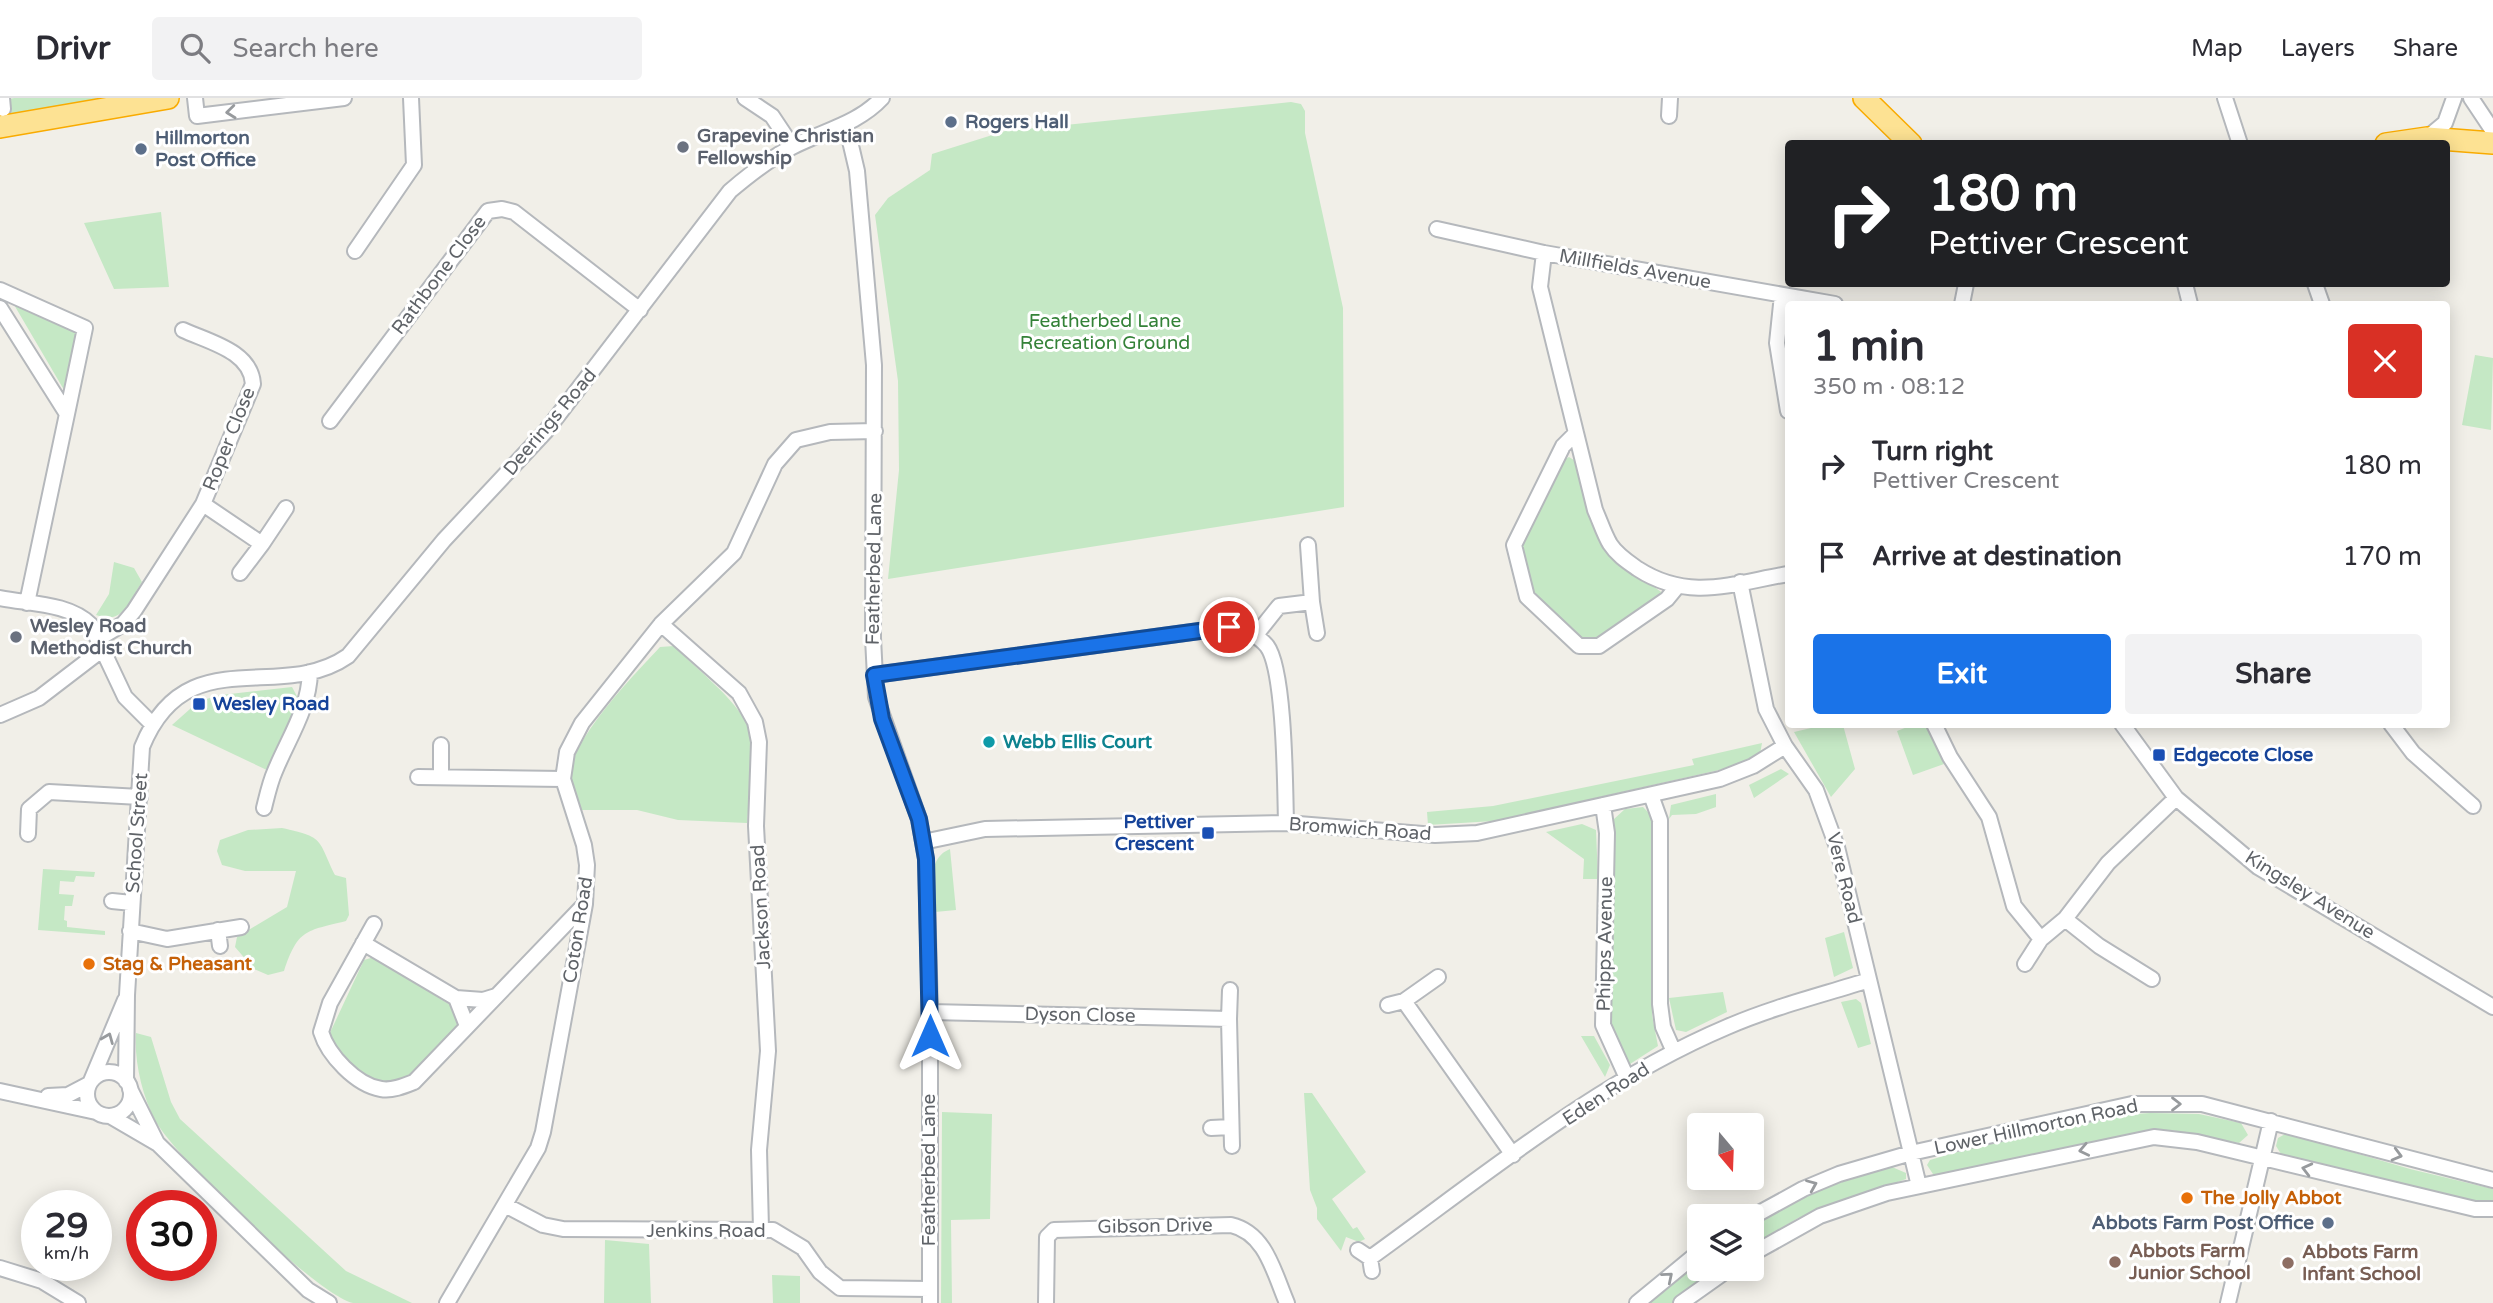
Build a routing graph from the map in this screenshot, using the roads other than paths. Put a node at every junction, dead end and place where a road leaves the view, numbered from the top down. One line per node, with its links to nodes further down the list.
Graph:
1 (168, 98): 12 (highway)
2 (195, 98): 3 (street, one-way to 2)
3 (344, 98)
4 (411, 98): 24 (street)
5 (745, 98): 22 (street)
6 (882, 98): 15 (street, Deerings Road)
7 (1670, 98): 14 (street)
8 (1864, 98): 18 (highway)
9 (2225, 98): 19 (street)
10 (2454, 98): 17 (street)
11 (2471, 98): 16 (street)
12 (89, 106): 13 (highway)
13 (2, 111)
14 (1669, 116)
15 (846, 124): 22 (street, Deerings Road); 35 (street, Featherbed Lane)
16 (2493, 131)
17 (2427, 138): 20 (highway); 21 (highway)
18 (1907, 140)
19 (2239, 140)
20 (2413, 140)
21 (2493, 143)
22 (792, 146): 30 (street, Deerings Road)
23 (1437, 229): 25 (street, Millfields Avenue)
24 (355, 251)
25 (1544, 253): 27 (street, Millfields Avenue); 36 (street)
26 (0, 290): 33 (street)
27 (1782, 295): 28 (street, Millfields Avenue); 32 (street)
28 (1817, 301)
29 (0, 307): 33 (street)
30 (640, 310): 34 (street, Rathbone Close); 52 (street, Deerings Road)
31 (183, 330): 37 (street, Roper Close)
32 (1785, 392)
33 (67, 414): 46 (street)
34 (330, 421)
35 (875, 431): 48 (street); 53 (street, Featherbed Lane)
36 (1576, 433): 44 (street); 44 (street)
37 (203, 504): 39 (street, Roper Close); 51 (street, Roper Close)
38 (286, 508): 39 (street)
39 (262, 544): 41 (street)
40 (1308, 545): 47 (street)
41 (240, 573)
42 (1785, 574): 43 (street)
43 (1740, 582): 44 (street); 61 (street, Vere Road)
44 (1676, 587)
45 (0, 598): 46 (street)
46 (27, 603): 51 (street)
47 (1312, 603): 49 (street); 50 (street)
48 (660, 624): 64 (street); 119 (street, Jackson Road)
49 (1317, 633)
50 (1255, 636): 53 (street); 71 (street)
51 (100, 644): 55 (street, Roper Close); 56 (street)
52 (310, 672): 54 (street, Deerings Road); 70 (street)
53 (874, 675): 73 (street, Featherbed Lane)
54 (191, 690): 56 (street, School Street)
55 (0, 715)
56 (152, 724): 66 (street, School Street)
57 (1936, 728): 82 (street)
58 (2125, 728): 67 (street, Kingsley Avenue)
59 (2395, 728): 69 (street)
60 (441, 745): 62 (street)
61 (1785, 746): 65 (street, Bromwich Road); 88 (street, Vere Road)
62 (441, 776): 63 (street); 64 (street)
63 (418, 777)
64 (563, 779): 76 (street, Coton Road)
65 (1651, 795): 68 (street, Bromwich Road); 99 (street)
66 (140, 797): 72 (street); 75 (street, School Street)
67 (2176, 798): 77 (street); 95 (street, Kingsley Avenue)
68 (1603, 805): 71 (street, Bromwich Road); 100 (street, Phipps Avenue)
69 (2473, 806)
70 (264, 808)
71 (1286, 823): 73 (street, Bromwich Road)
72 (28, 834)
73 (923, 842): 96 (street, Featherbed Lane)
74 (112, 901): 75 (street)
75 (132, 903): 81 (street, School Street)
76 (585, 904): 91 (street); 116 (street, Coton Road)
77 (2065, 919): 82 (street); 87 (street)
78 (374, 924): 83 (street)
79 (241, 927): 80 (street)
80 (218, 930): 81 (street); 84 (street)
81 (130, 931): 90 (street, School Street)
82 (2041, 939): 85 (street)
83 (363, 943): 92 (street); 98 (street)
84 (220, 946)
85 (2025, 964)
86 (1438, 977): 93 (street)
87 (2152, 979)
88 (1869, 980): 99 (street, Eden Road); 111 (street, Vere Road)
89 (1230, 990): 97 (street)
90 (127, 995): 101 (street, School Street, one-way to 90); 102 (street, School Street)
91 (496, 996): 92 (street); 98 (street)
92 (456, 998): 98 (street)
93 (1404, 1001): 94 (street); 112 (street)
94 (1388, 1005)
95 (2493, 1007)
96 (930, 1012): 97 (street, Dyson Close); 125 (street, Featherbed Lane)
97 (1229, 1019): 107 (street)
98 (467, 1026)
99 (1674, 1052): 100 (street, Eden Road)
100 (1627, 1078): 112 (street, Eden Road)
101 (90, 1083): 102 (street); 104 (street); 105 (street)
102 (128, 1085): 105 (street); 109 (street, School Street)
103 (0, 1091): 104 (street)
104 (29, 1097): 105 (street, School Street)
105 (103, 1114): 109 (street, School Street)
106 (2271, 1121): 111 (street, Lower Hillmorton Road, one-way to 106); 113 (street); 114 (street, Lower Hillmorton Road, one-way to 114)
107 (1231, 1127): 108 (street); 110 (street)
108 (1211, 1128)
109 (158, 1144): 127 (street, School Street)
110 (1232, 1146)
111 (1910, 1153): 115 (street, Vere Road); 118 (street, Lower Hillmorton Road, one-way to 111)
112 (1513, 1155): 121 (street, Eden Road)
113 (2263, 1156): 115 (street, Lower Hillmorton Road, one-way to 115); 117 (street, Lower Hillmorton Road, one-way to 113); 133 (street)
114 (2493, 1180)
115 (1919, 1186): 120 (street, Lower Hillmorton Road)
116 (505, 1205): 119 (street, Jenkins Road); 128 (street, Coton Road)
117 (2493, 1209)
118 (1764, 1210)
119 (761, 1229): 125 (street, Jenkins Road)
120 (1764, 1247)
121 (1367, 1260)
122 (1687, 1262): 131 (street, one-way to 122)
123 (0, 1268): 126 (street)
124 (1711, 1281): 132 (street)
125 (930, 1296)
126 (78, 1303)
127 (329, 1303)
128 (447, 1303)
129 (1046, 1303): 130 (street, Gibson Drive)
130 (1287, 1303)
131 (1637, 1303)
132 (1681, 1303)
133 (2228, 1303)

